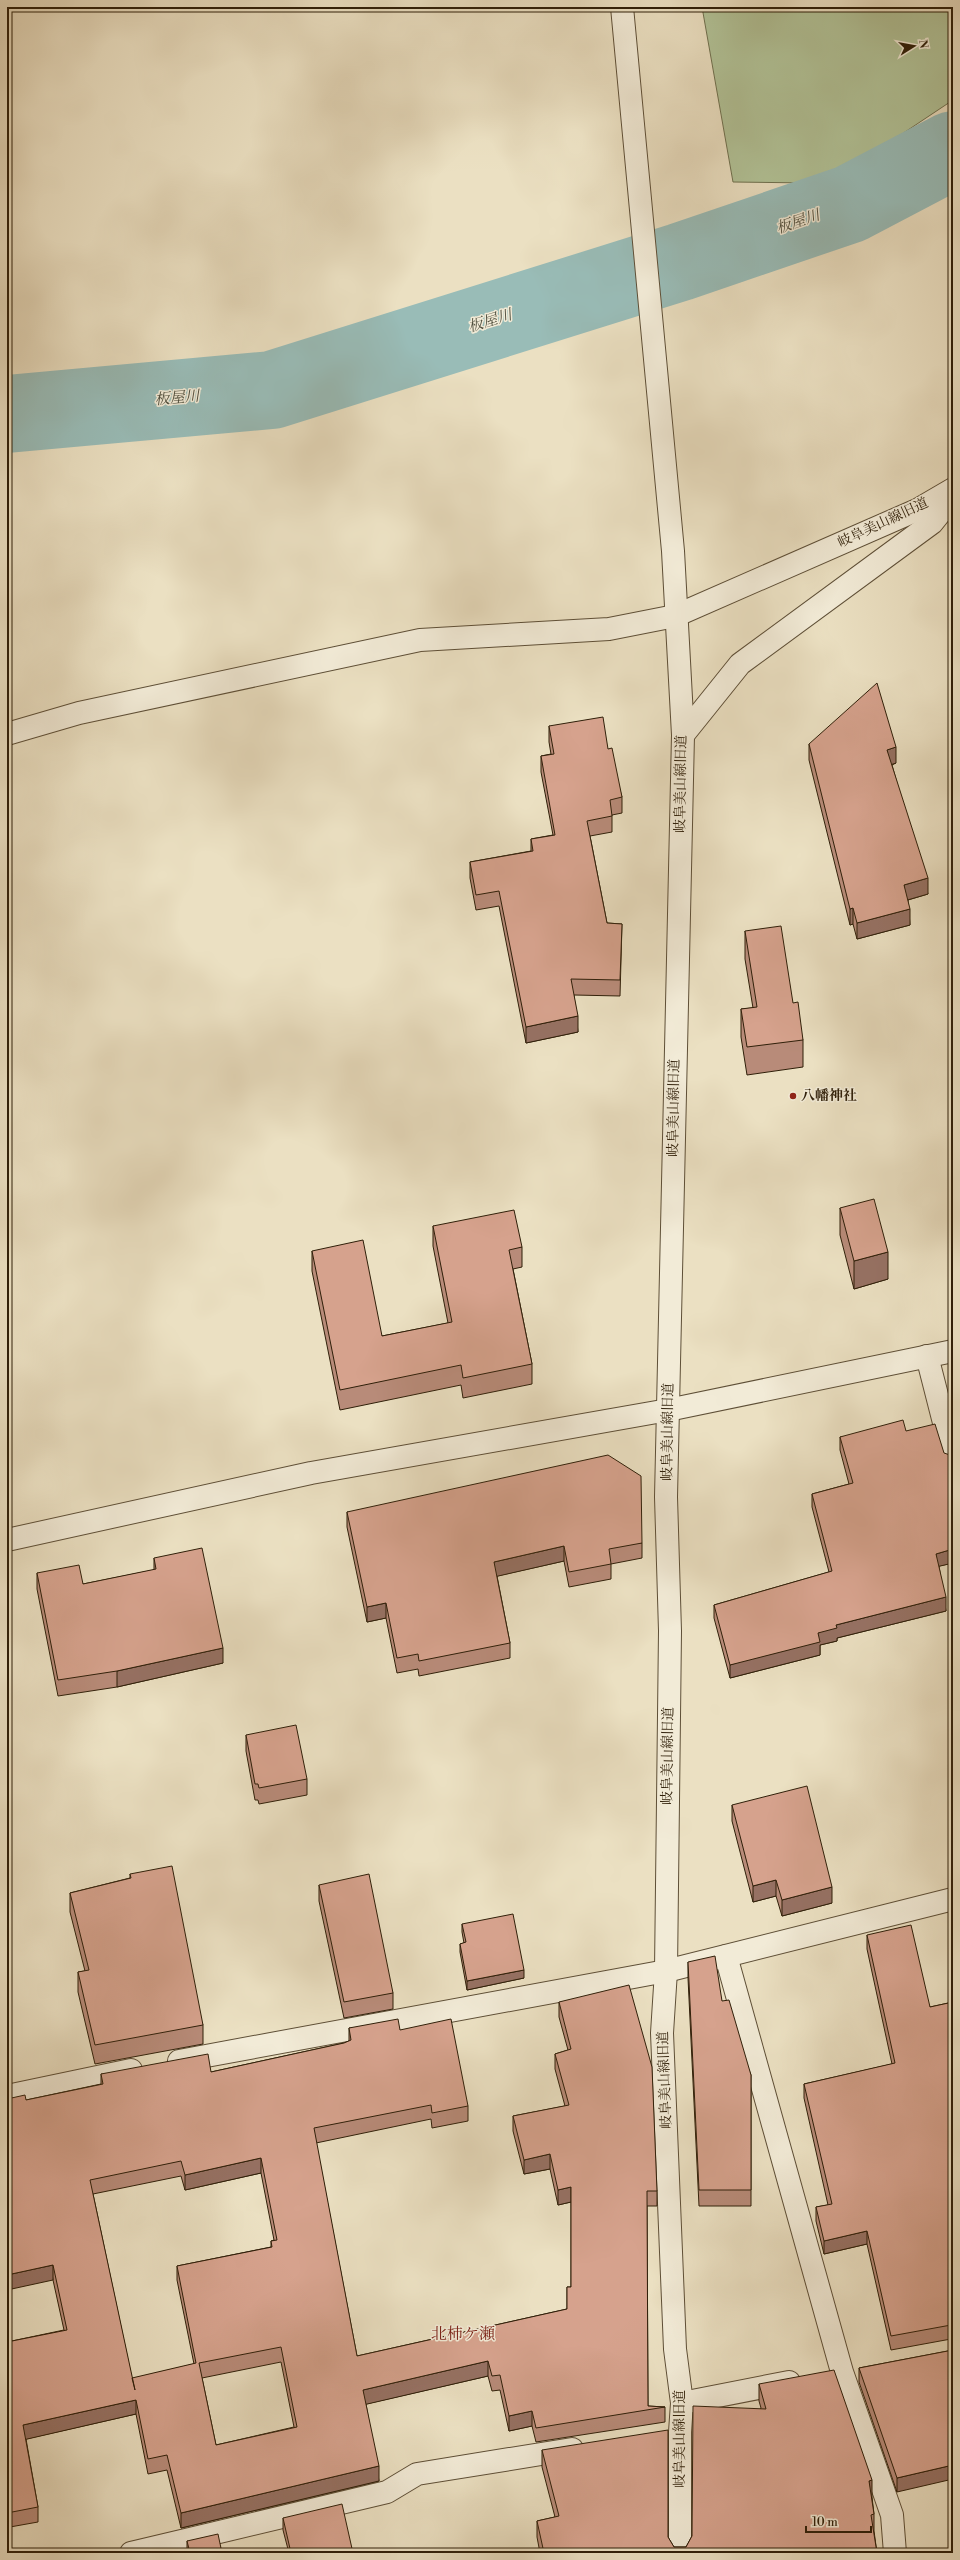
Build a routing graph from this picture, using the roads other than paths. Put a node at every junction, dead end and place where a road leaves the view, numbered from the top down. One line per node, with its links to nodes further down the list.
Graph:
1 (622, 7): 4 (street)
2 (953, 489): 4 (street, 岐阜美山線旧道)
3 (953, 497): 6 (street)
4 (675, 616): 5 (street); 6 (street, 岐阜美山線旧道)
5 (7, 734)
6 (683, 735): 9 (street, 岐阜美山線旧道)
7 (953, 1351): 8 (street)
8 (928, 1356): 9 (street); 10 (street)
9 (668, 1410): 11 (street); 14 (street, 岐阜美山線旧道)
10 (953, 1458)
11 (7, 1540)
12 (953, 1899): 13 (street)
13 (726, 1956): 14 (street); 17 (street)
14 (666, 1971): 15 (street); 18 (street, 岐阜美山線旧道)
15 (7, 2096)
16 (864, 2368): 17 (street)
17 (842, 2372): 18 (street); 24 (street)
18 (682, 2403): 19 (street, 岐阜美山線旧道)
19 (680, 2432): 20 (street); 23 (street, 岐阜美山線旧道)
20 (657, 2436)
21 (595, 2446): 22 (street)
22 (131, 2553)
23 (680, 2553)
24 (895, 2553)

